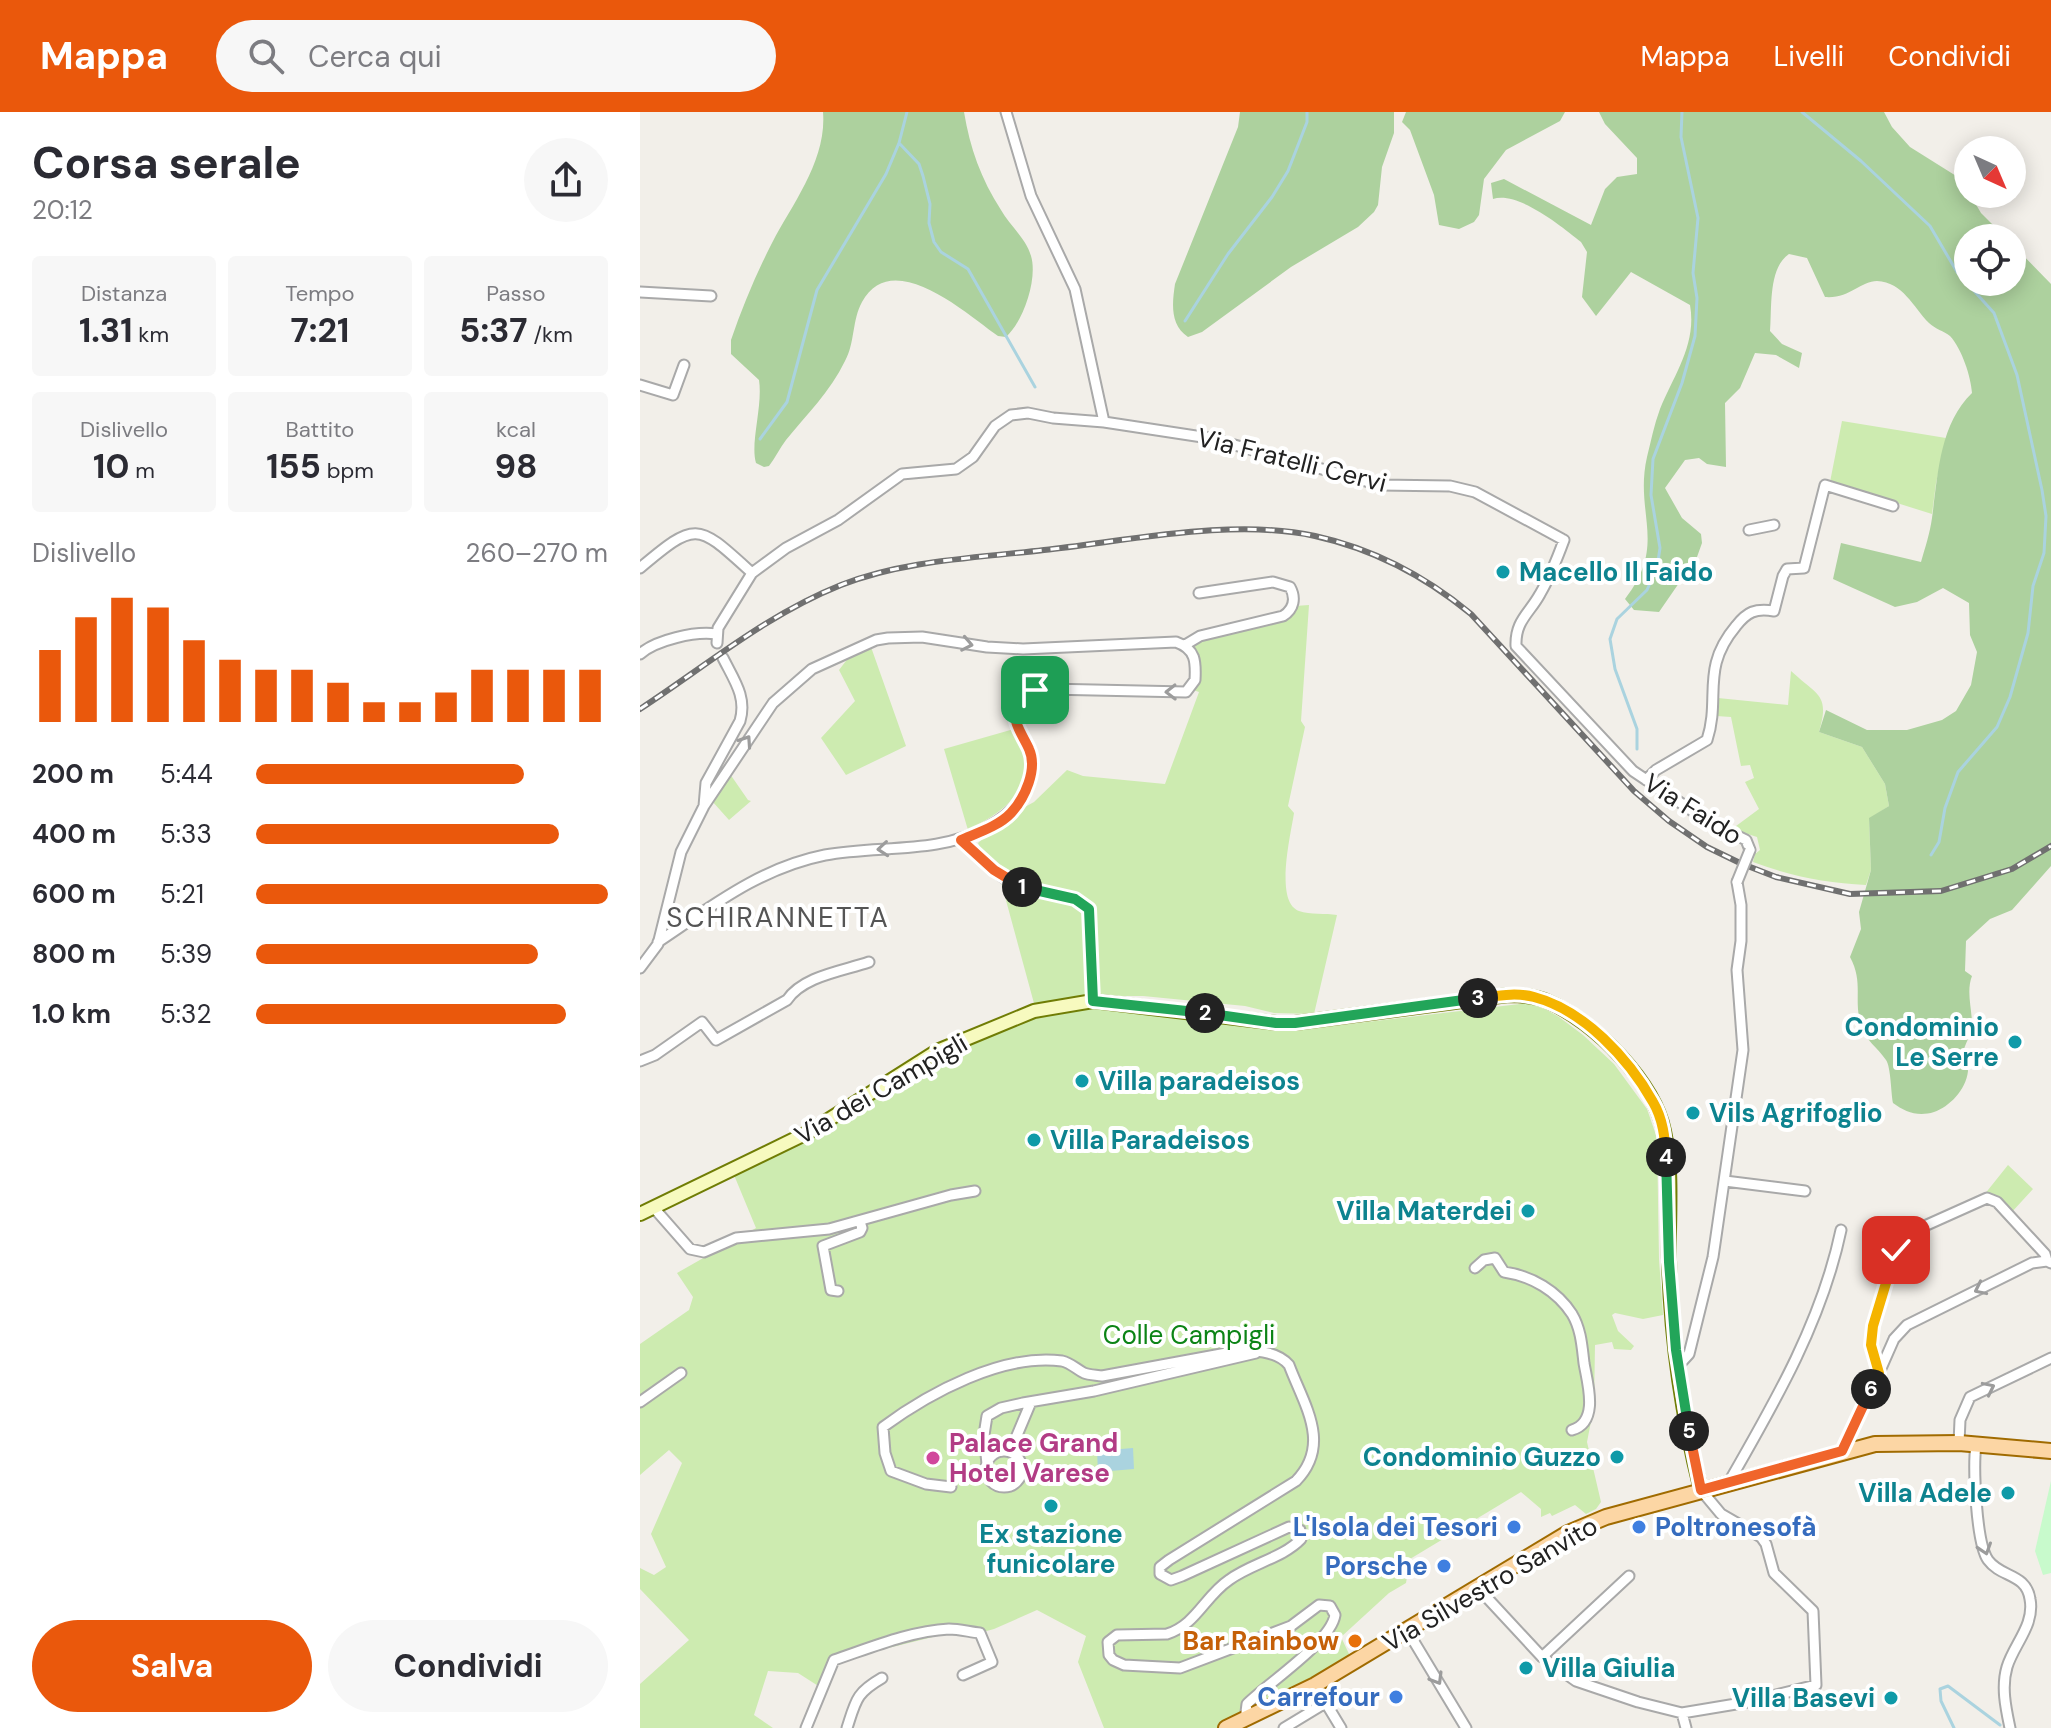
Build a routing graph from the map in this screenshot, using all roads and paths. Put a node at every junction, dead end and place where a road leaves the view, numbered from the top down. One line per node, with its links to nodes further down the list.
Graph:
1 (1006, 112): 6 (street)
2 (640, 292): 3 (street)
3 (711, 296)
4 (684, 365): 5 (street)
5 (640, 385)
6 (1104, 422): 10 (street, Via Fratelli Cervi); 12 (street, Via Fratelli Cervi)
7 (1893, 506): 17 (street)
8 (1774, 525): 9 (street)
9 (1749, 530)
10 (1564, 540): 17 (street, Via Faido)
11 (640, 568): 12 (street)
12 (752, 573): 15 (street)
13 (1199, 593): 14 (street)
14 (1185, 645): 18 (street, one-way to 14); 19 (street, one-way to 19)
15 (640, 654)
16 (723, 658): 18 (street)
17 (1646, 780): 25 (street, Via Faido, bridge)
18 (704, 806): 20 (street)
19 (961, 840): 20 (street, one-way to 20); 23 (street)
20 (658, 942): 22 (street)
21 (869, 962): 24 (street)
22 (640, 968)
23 (1093, 1001): 28 (street, Via dei Campigli); 37 (street, Via dei Campigli)
24 (640, 1061)
25 (1725, 1181): 27 (street); 37 (street, Via Faido)
26 (975, 1191): 30 (street)
27 (1805, 1191)
28 (654, 1208): 29 (street, Via dei Campigli); 30 (street)
29 (640, 1214)
30 (860, 1222): 34 (street)
31 (1841, 1230): 49 (street)
32 (2049, 1262): 39 (street, one-way to 39); 39 (street)
33 (1475, 1268): 42 (street)
34 (838, 1291)
35 (1263, 1352): 41 (street); 50 (street); 61 (street)
36 (2051, 1358): 43 (street, one-way to 36)
37 (1678, 1366): 51 (street, Via dei Campigli)
38 (681, 1373): 40 (street)
39 (1879, 1373): 45 (street)
40 (640, 1402)
41 (1031, 1402): 47 (street); 48 (street)
42 (1572, 1430)
43 (1959, 1443): 44 (main road, Via Silvestro Sanvito); 45 (main road, Via Silvestro Sanvito)
44 (1976, 1445): 46 (main road, Via Silvestro Sanvito); 69 (street, one-way to 69)
45 (1842, 1451): 49 (main road, Via Silvestro Sanvito)
46 (2051, 1451)
47 (1010, 1452): 48 (street); 48 (street)
48 (987, 1464)
49 (1729, 1482): 51 (main road, Via Silvestro Sanvito)
50 (951, 1487)
51 (1701, 1490): 53 (main road, Via Silvestro Sanvito); 60 (street)
52 (1629, 1576): 55 (street)
53 (1478, 1588): 54 (main road, Via Silvestro Sanvito); 55 (street)
54 (1407, 1630): 58 (main road, Via Silvestro Sanvito); 67 (street, one-way to 67)
55 (1542, 1657): 60 (street)
56 (963, 1675): 62 (street)
57 (882, 1678): 63 (street)
58 (1315, 1685): 59 (street); 61 (main road, Via Silvestro Sanvito)
59 (1327, 1702): 65 (street); 66 (street)
60 (1682, 1713): 68 (street)
61 (1248, 1719): 64 (main road, Via Silvestro Sanvito)
62 (806, 1728)
63 (847, 1728)
64 (1226, 1728)
65 (1284, 1728)
66 (1341, 1728)
67 (1466, 1728)
68 (1686, 1728)
69 (2010, 1728)

